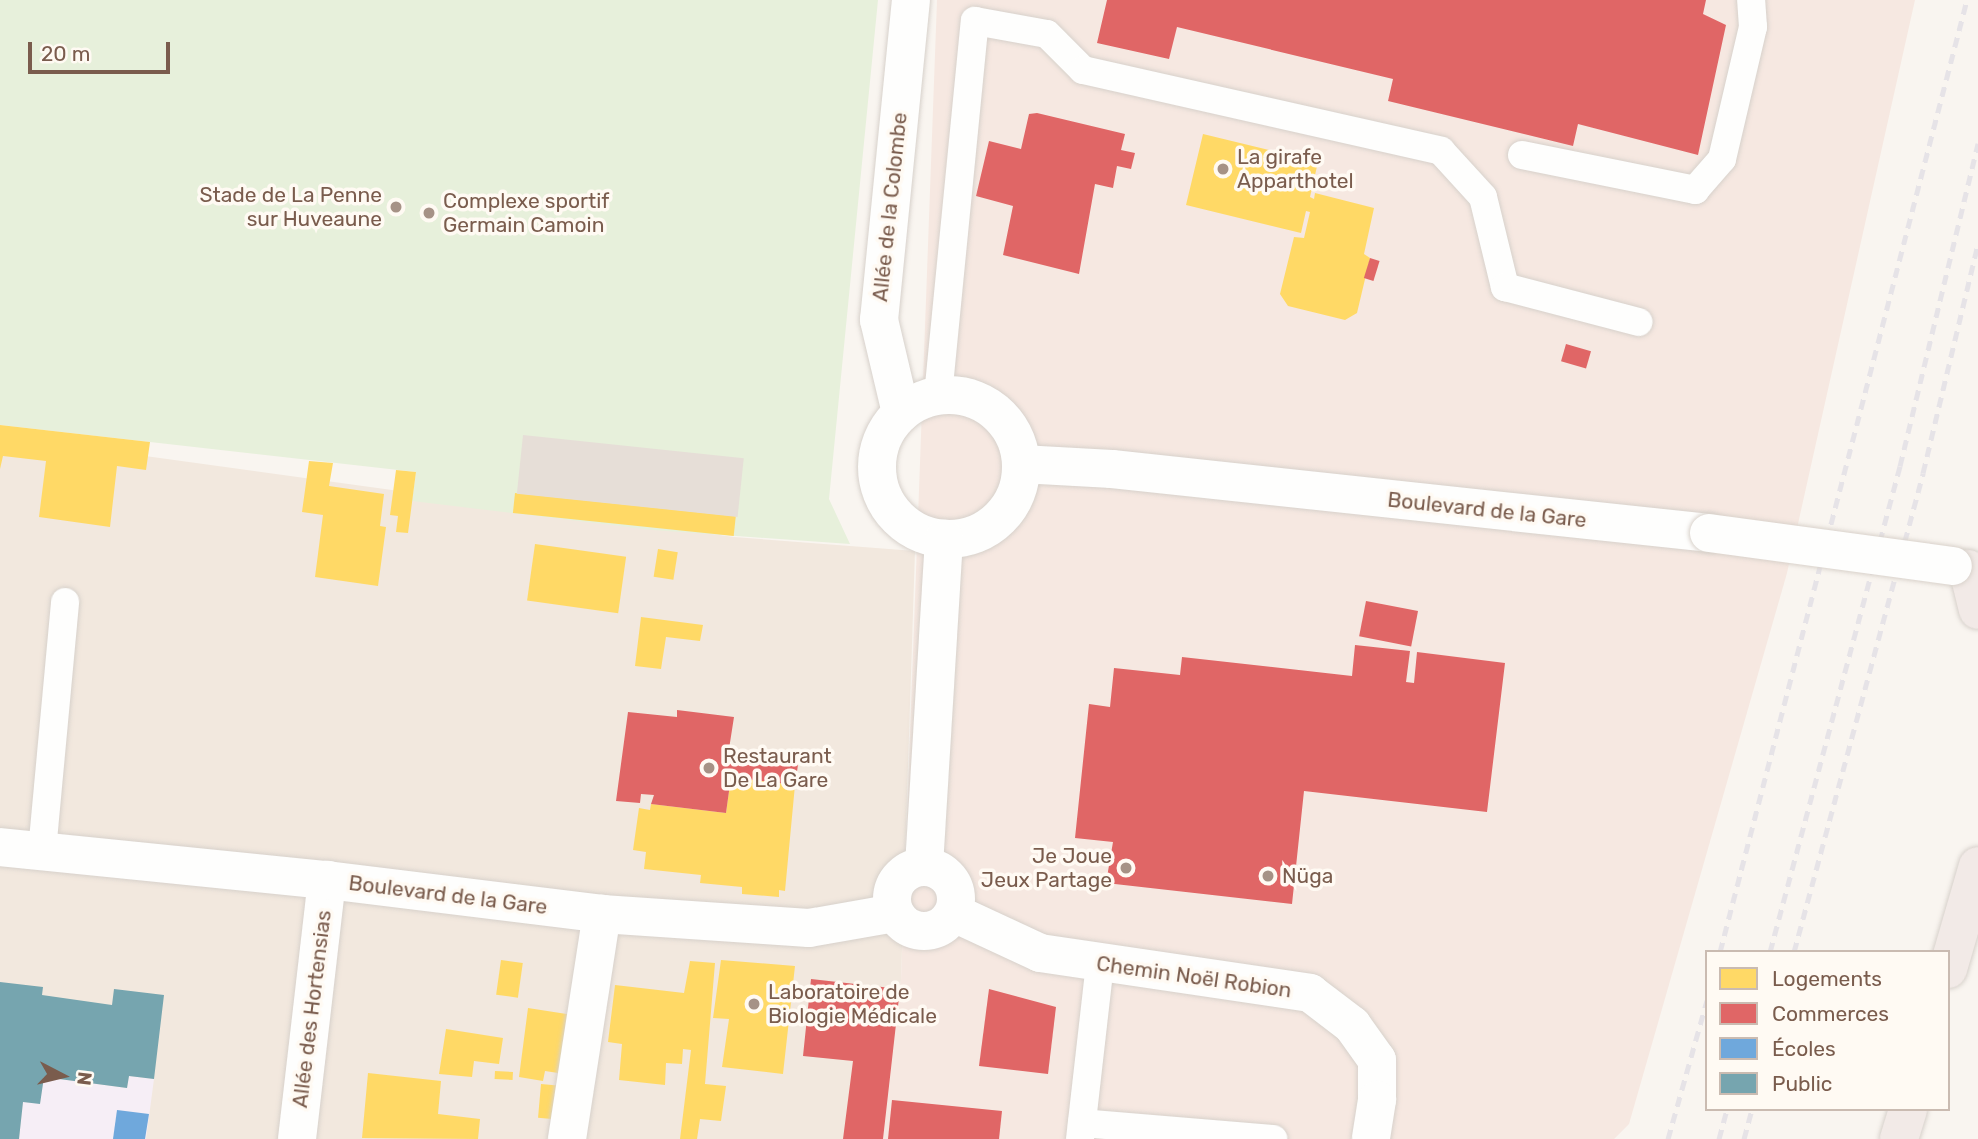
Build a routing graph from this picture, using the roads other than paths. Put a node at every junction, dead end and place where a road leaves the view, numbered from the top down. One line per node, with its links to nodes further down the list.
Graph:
1 (911, 0): 6 (main road, Allée de la Colombe)
2 (1751, 0): 3 (lane)
3 (1522, 155)
4 (1638, 322): 5 (lane)
5 (939, 396): 6 (main road); 7 (main road)
6 (901, 413): 8 (main road)
7 (1021, 464): 8 (main road); 9 (main road, Boulevard de la Gare, bridge)
8 (944, 539): 14 (main road)
9 (1966, 563): 11 (highway)
10 (65, 602): 13 (lane)
11 (1978, 610)
12 (0, 847): 13 (main road, Boulevard de la Gare)
13 (42, 851): 16 (main road, Boulevard de la Gare)
14 (924, 866): 17 (main road); 18 (main road)
15 (1978, 866): 20 (highway)
16 (327, 880): 19 (main road, Boulevard de la Gare); 24 (main road, Allée des Hortensias)
17 (895, 913): 18 (main road); 19 (main road, Boulevard de la Gare)
18 (954, 913): 21 (main road, Chemin Noël Robion)
19 (602, 914): 25 (main road)
20 (1950, 962)
21 (1100, 964): 23 (lane); 27 (main road, Chemin Noël Robion)
22 (1907, 1111): 28 (highway)
23 (1081, 1131): 26 (lane)
24 (297, 1139)
25 (567, 1139)
26 (1273, 1139)
27 (1371, 1139)
28 (1899, 1139)

